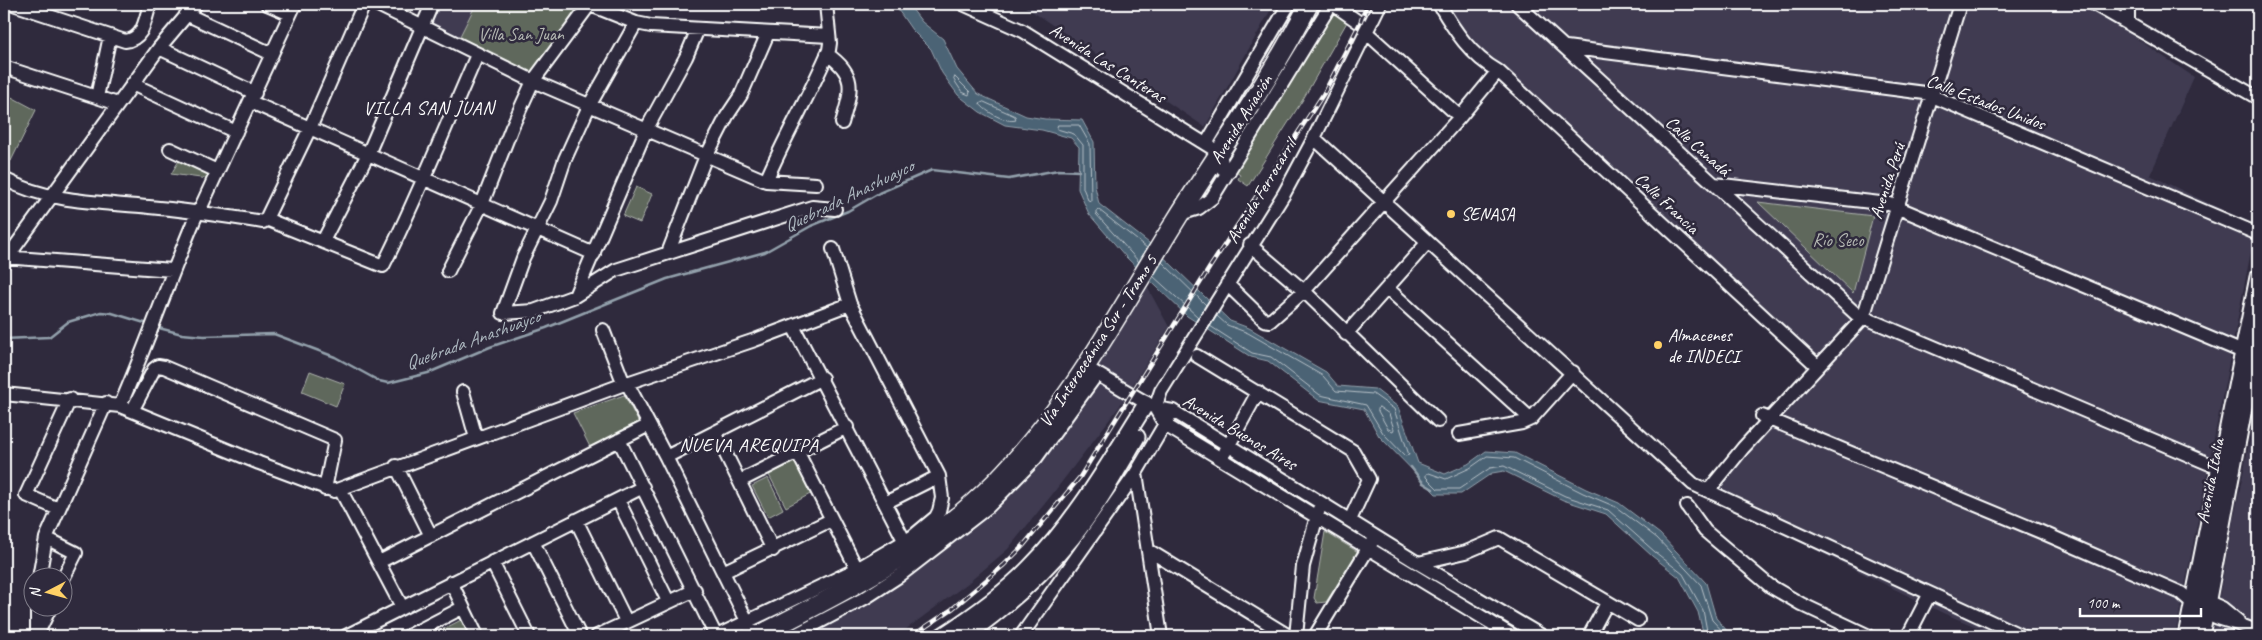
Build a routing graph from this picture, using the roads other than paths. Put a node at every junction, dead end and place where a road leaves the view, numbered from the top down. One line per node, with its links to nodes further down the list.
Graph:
1 (12, 4): 29 (street)
2 (150, 4): 29 (street)
3 (196, 4): 22 (street)
4 (267, 4): 21 (street)
5 (364, 4): 52 (street)
6 (376, 4): 25 (street)
7 (432, 4): 25 (street)
8 (589, 4): 24 (street); 41 (street)
9 (826, 4): 30 (street)
10 (963, 4): 57 (street, Avenida Las Canteras)
11 (1289, 4): 57 (street)
12 (1309, 4): 57 (highway, Avenida Aviación)
13 (1332, 4): 28 (street); 61 (street)
14 (1380, 4): 28 (street, Avenida Ferrocarril)
15 (1439, 4): 37 (street)
16 (1517, 4): 31 (street, Calle Canadá)
17 (1952, 4): 44 (street, Avenida Perú)
18 (1960, 4): 44 (street, Avenida Perú)
19 (2094, 4): 23 (street)
20 (2128, 4): 23 (street)
21 (292, 9): 34 (street)
22 (186, 14): 32 (street); 34 (street)
23 (2128, 21): 47 (street)
24 (636, 23): 26 (street); 49 (street)
25 (421, 26): 36 (street); 58 (street)
26 (698, 28): 27 (street); 53 (street)
27 (768, 33): 30 (street); 59 (street)
28 (1368, 33): 50 (street); 55 (street, Avenida Ferrocarril)
29 (110, 36): 45 (street)
30 (829, 36): 35 (street)
31 (1566, 47): 33 (street, Calle Estados Unidos); 40 (street, Calle Canadá)
32 (159, 48): 43 (street); 46 (street)
33 (1600, 53): 40 (street); 44 (street, Calle Estados Unidos)
34 (272, 54): 46 (street)
35 (827, 54): 51 (street); 64 (street)
36 (477, 55): 41 (street); 63 (street)
37 (1485, 64): 39 (street, Calle Francia); 42 (street)
38 (4, 67): 45 (street)
39 (1498, 71): 42 (street); 100 (street, Calle Francia)
40 (1588, 71): 66 (street, Calle Canadá)
41 (532, 81): 49 (street); 69 (street)
42 (1489, 82): 50 (street)
43 (132, 84): 48 (street); 54 (street)
44 (1929, 94): 70 (street, Avenida Perú); 77 (street, Calle Estados Unidos)
45 (97, 97): 48 (street)
46 (253, 98): 52 (street); 54 (street)
47 (2258, 98)
48 (118, 104): 67 (street)
49 (590, 106): 53 (street); 75 (street)
50 (1460, 117): 68 (street)
51 (842, 123)
52 (310, 128): 58 (street); 74 (street)
53 (646, 130): 59 (street); 83 (street)
54 (236, 132): 60 (street)
55 (1314, 138): 68 (street); 80 (street, Avenida Ferrocarril)
56 (170, 149): 60 (street)
57 (1213, 149): 61 (street); 73 (highway, Avenida Aviación)
58 (368, 154): 63 (street); 78 (street)
59 (708, 157): 64 (street); 82 (street)
60 (217, 171): 72 (street)
61 (1228, 172): 73 (street)
62 (4, 179): 67 (street)
63 (425, 179): 69 (street); 78 (street)
64 (766, 181): 65 (street)
65 (816, 184)
66 (1714, 184): 70 (street); 93 (street, Calle Canadá)
67 (50, 197): 72 (street); 84 (street)
68 (1384, 200): 79 (street); 90 (street)
69 (482, 204): 75 (street); 86 (street)
70 (1892, 205): 93 (street, Avenida Perú); 98 (street)
71 (835, 209): 82 (street)
72 (198, 211): 74 (street); 85 (street)
73 (1180, 214): 76 (highway, Avenida Aviación)
74 (266, 219): 78 (street)
75 (539, 228): 83 (street); 91 (street)
76 (1169, 232): 101 (highway, Vía Interoceánica Sur - Tramo 5)
77 (2258, 234)
78 (323, 241)
79 (1428, 242): 88 (street); 102 (street)
80 (1250, 245): 89 (street, Avenida Ferrocarril); 90 (street)
81 (833, 249): 92 (street)
82 (668, 253): 91 (street)
83 (594, 254): 91 (street)
84 (5, 258): 85 (street)
85 (172, 270): 111 (street)
86 (448, 271)
87 (2258, 277): 98 (main road)
88 (1387, 288): 96 (street); 114 (street)
89 (1224, 289): 90 (street); 110 (street, Avenida Ferrocarril)
90 (1304, 290): 96 (street)
91 (575, 296)
92 (850, 304): 94 (street); 130 (street)
93 (1860, 316): 100 (street, Avenida Perú); 113 (street, Avenida Perú); 128 (street, Calle Canadá)
94 (793, 326): 103 (street); 104 (street)
95 (603, 330): 104 (street)
96 (1346, 334): 115 (street)
97 (2258, 334): 166 (main road, Avenida Italia)
98 (2243, 352): 128 (main road)
99 (1197, 356): 106 (street)
100 (1813, 362): 113 (street, Avenida Perú)
101 (1091, 370): 110 (street); 173 (highway, Vía Interoceánica Sur - Tramo 5); 183 (street)
102 (1573, 372): 114 (street); 135 (street)
103 (822, 378): 118 (street); 119 (street)
104 (627, 384): 116 (street); 121 (street)
105 (463, 392): 121 (street)
106 (1258, 392): 123 (street); 144 (street)
107 (4, 394): 108 (street)
108 (70, 399): 109 (street); 140 (street)
109 (106, 403): 111 (street); 140 (street)
110 (1150, 406): 112 (street, Avenida Buenos Aires); 117 (street, Avenida Buenos Aires); 184 (main road, Avenida Ferrocarril); 185 (main road, Avenida Ferrocarril)
111 (126, 408): 133 (street); 133 (street)
112 (1173, 411): 117 (street); 123 (street, Avenida Buenos Aires)
113 (1766, 418): 135 (street, Avenida Perú); 163 (street)
114 (1531, 419): 120 (street)
115 (1438, 421)
116 (649, 425): 122 (street); 125 (street)
117 (1165, 425): 126 (street, Avenida Buenos Aires); 129 (street)
118 (847, 427): 124 (street); 138 (street)
119 (715, 432): 125 (street); 131 (street)
120 (1459, 434)
121 (476, 438): 127 (street)
122 (619, 440): 132 (street); 145 (street)
123 (1228, 445): 126 (street); 137 (street, Avenida Buenos Aires)
124 (798, 453): 131 (street); 143 (street)
125 (666, 457): 159 (street)
126 (1222, 459): 141 (street, Avenida Buenos Aires)
127 (396, 466): 134 (street); 145 (street)
128 (2219, 468): 163 (main road)
129 (1136, 473): 152 (street); 186 (street)
130 (939, 476): 138 (street); 149 (street)
131 (740, 481): 151 (street)
132 (643, 487): 136 (street); 161 (street)
133 (325, 489): 134 (street)
134 (340, 489): 153 (street)
135 (1704, 489): 162 (street)
136 (618, 500): 142 (street); 164 (street)
137 (1321, 501): 141 (street); 144 (street, Avenida Buenos Aires)
138 (885, 503): 149 (street)
139 (1687, 506): 194 (street)
140 (58, 509): 147 (street)
141 (1316, 516): 150 (street, Avenida Buenos Aires); 189 (street)
142 (576, 520): 148 (street); 172 (street)
143 (832, 520): 151 (street); 158 (street)
144 (1350, 520): 146 (street, Avenida Buenos Aires)
145 (431, 536): 153 (street)
146 (1376, 536): 150 (street); 155 (street, Avenida Buenos Aires)
147 (46, 538): 156 (street); 157 (street)
148 (533, 542): 154 (street); 181 (street)
149 (905, 542): 158 (street)
150 (1368, 549): 190 (street); 191 (street, Avenida Buenos Aires)
151 (772, 550): 159 (street)
152 (1148, 550): 187 (street); 188 (street)
153 (379, 562): 167 (street)
154 (492, 562): 160 (street); 180 (street)
155 (1418, 563): 165 (street); 192 (street, Avenida Buenos Aires)
156 (41, 568)
157 (68, 568)
158 (857, 570): 173 (street)
159 (723, 572): 173 (street)
160 (451, 582): 167 (street); 168 (street)
161 (695, 590): 164 (street); 182 (street)
162 (1930, 594): 195 (street); 196 (street)
163 (2189, 597): 166 (street); 197 (main road)
164 (668, 601): 172 (street)
165 (1607, 603): 171 (street); 193 (street)
166 (2207, 606): 174 (street); 198 (main road, Avenida Italia)
167 (402, 607): 177 (street)
168 (462, 608): 178 (street); 179 (street)
169 (37, 618): 175 (street)
170 (45, 618): 175 (street)
171 (1638, 620)
172 (626, 621): 176 (street)
173 (753, 632): 182 (street)
174 (2258, 632)
175 (37, 635)
176 (604, 635)
177 (346, 636)
178 (408, 636)
179 (477, 636)
180 (530, 636)
181 (580, 636)
182 (716, 636)
183 (793, 636)
184 (942, 636)
185 (965, 636)
186 (1021, 636)
187 (1161, 636)
188 (1289, 636)
189 (1296, 636)
190 (1315, 636)
191 (1513, 636)
192 (1542, 636)
193 (1589, 636)
194 (1869, 636)
195 (1908, 636)
196 (2022, 636)
197 (2186, 636)
198 (2201, 636)

